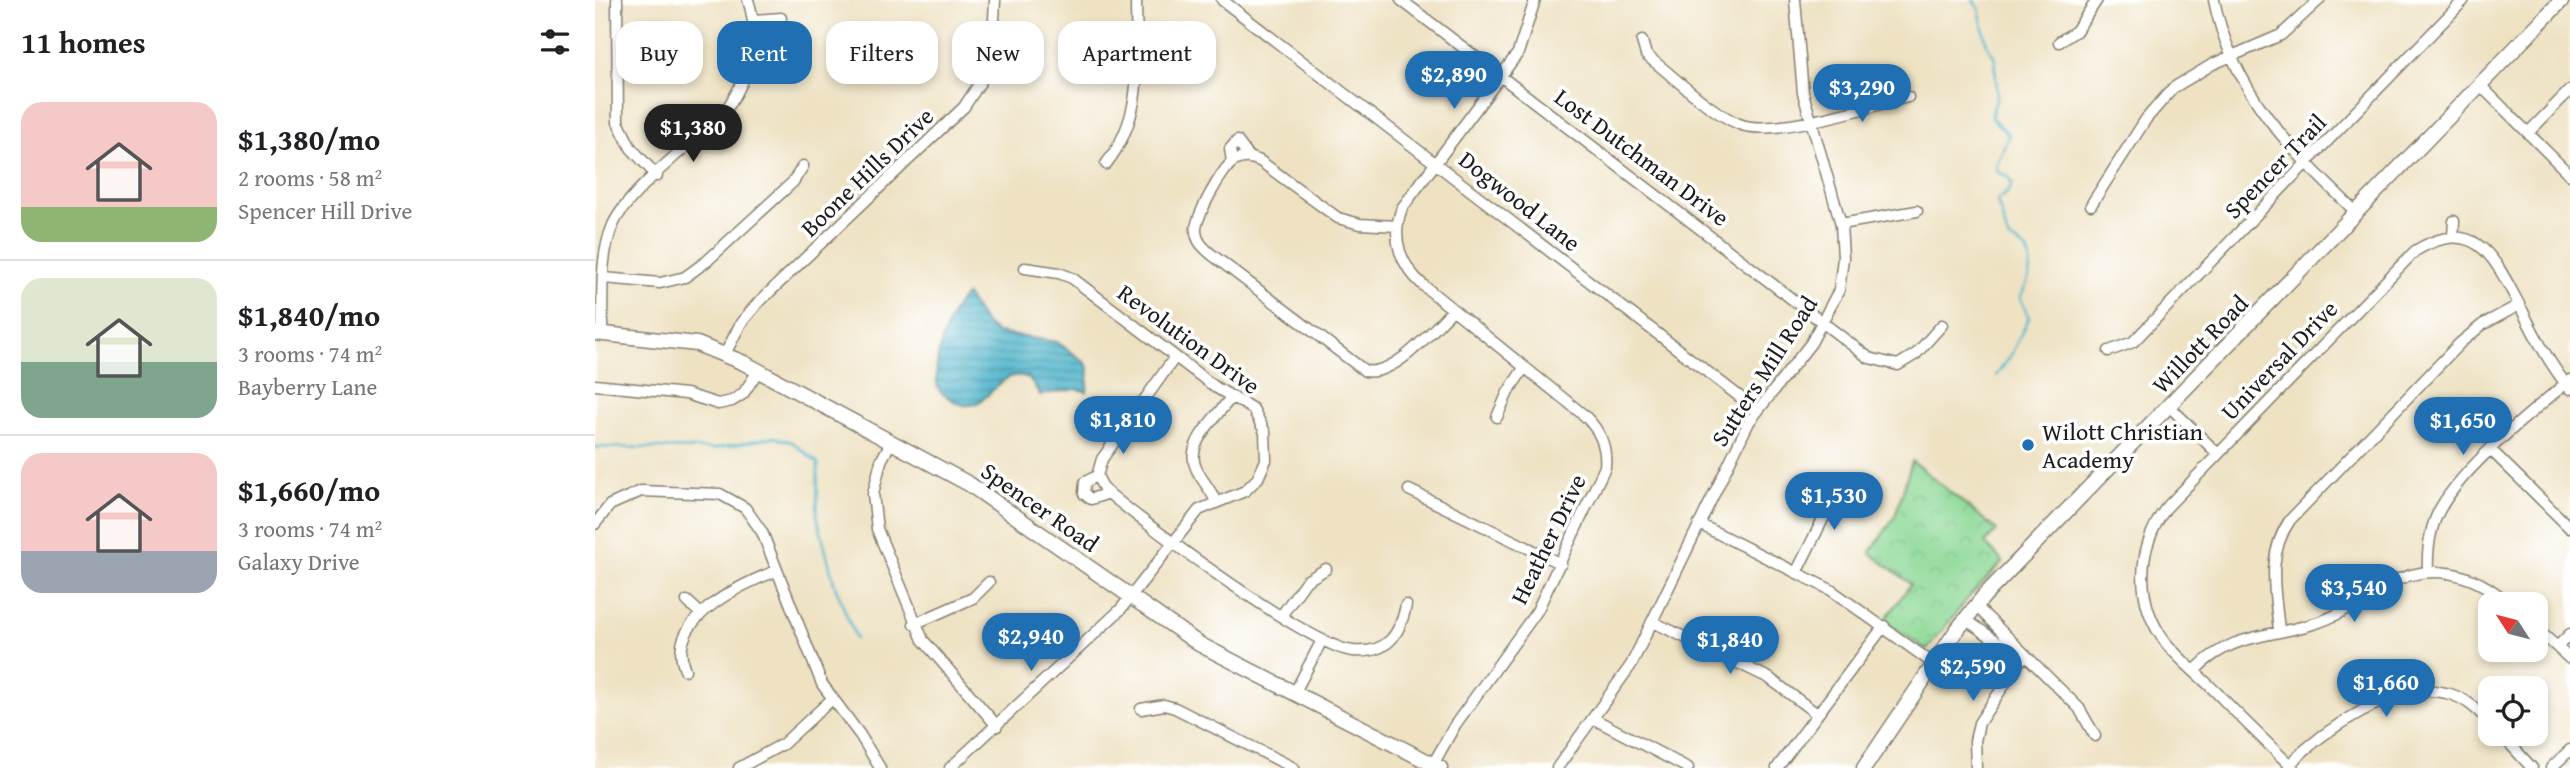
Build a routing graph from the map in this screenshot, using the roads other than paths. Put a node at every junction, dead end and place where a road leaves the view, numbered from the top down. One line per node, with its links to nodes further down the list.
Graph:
1 (617, 0): 16 (street)
2 (748, 0): 15 (street)
3 (995, 0): 50 (street, Boone Hills Drive)
4 (1136, 0): 30 (street)
5 (1222, 0): 29 (street, Dogwood Lane)
6 (1401, 0): 20 (street, Lost Dutchman Drive)
7 (1535, 0): 20 (street)
8 (1795, 0): 25 (street, Sutters Mill Road)
9 (2097, 0): 18 (street)
10 (2214, 0): 19 (street)
11 (2319, 0): 19 (street)
12 (2464, 0): 31 (street, Spencer Trail)
13 (2562, 0): 22 (main road, Willott Road)
14 (781, 18): 15 (street)
15 (753, 20): 34 (street)
16 (617, 21)
17 (1641, 41): 25 (street)
18 (2059, 42)
19 (2230, 57): 31 (street); 35 (street)
20 (1501, 76): 29 (street); 46 (street, Lost Dutchman Drive)
21 (618, 84): 34 (street)
22 (2480, 85): 26 (street); 37 (main road, Willott Road)
23 (2570, 90): 26 (street)
24 (1908, 97): 25 (street)
25 (1808, 120): 39 (street, Sutters Mill Road)
26 (2528, 133): 33 (street)
27 (1249, 157): 28 (street); 28 (street); 40 (street)
28 (1232, 162): 45 (street)
29 (1435, 162): 40 (street); 58 (street, Dogwood Lane)
30 (1106, 164)
31 (2306, 164): 37 (street); 49 (street, Spencer Trail)
32 (803, 166): 43 (street)
33 (2570, 175)
34 (657, 176): 43 (street)
35 (2091, 205)
36 (1917, 211): 39 (street)
37 (2357, 213): 57 (main road, Willott Road)
38 (2454, 221): 41 (street)
39 (1841, 224): 46 (street, Sutters Mill Road)
40 (1397, 226): 45 (street, Heather Drive)
41 (2453, 236): 44 (street); 62 (street, Universal Drive)
42 (1025, 268): 51 (street, Revolution Drive)
43 (604, 278): 48 (street)
44 (2519, 305): 54 (street); 89 (street)
45 (1453, 310): 52 (street, Heather Drive)
46 (1823, 323): 47 (street, Lost Dutchman Drive); 58 (street, Sutters Mill Road)
47 (1942, 325)
48 (599, 333): 50 (main road, Spencer Road)
49 (2109, 351)
50 (725, 354): 53 (main road, Spencer Road)
51 (1175, 357): 56 (street, Revolution Drive); 63 (street)
52 (1524, 368): 59 (street); 72 (street, Heather Drive)
53 (758, 371): 55 (street); 60 (main road, Spencer Road)
54 (2568, 384): 61 (street)
55 (595, 385)
56 (1232, 396): 67 (street); 67 (street, Revolution Drive)
57 (2170, 407): 62 (street); 82 (main road, Willott Road)
58 (1758, 410): 69 (street, Sutters Mill Road)
59 (1497, 416)
60 (891, 442): 79 (main road, Spencer Road); 87 (street)
61 (2491, 450): 70 (street); 76 (street)
62 (2218, 454): 98 (street, Universal Drive)
63 (1097, 476): 66 (street); 66 (street)
64 (1843, 479): 75 (street)
65 (1409, 490): 72 (street)
66 (1109, 493): 71 (street)
67 (1216, 502): 71 (street, Revolution Drive)
68 (595, 524): 74 (street)
69 (1699, 524): 75 (street); 86 (street, Sutters Mill Road)
70 (2570, 528)
71 (1174, 542): 79 (street, Revolution Drive); 84 (street)
72 (1561, 564): 110 (street, Heather Drive)
73 (1326, 569): 84 (street)
74 (776, 571): 83 (street); 100 (street)
75 (1797, 571): 88 (street)
76 (2428, 572): 78 (street); 89 (street)
77 (989, 582): 87 (street)
78 (2493, 592)
79 (1131, 598): 99 (main road, Spencer Road); 105 (street, Revolution Drive)
80 (687, 601): 83 (street)
81 (1406, 606): 92 (street)
82 (1976, 606): 85 (main road, Willott Road); 94 (street)
83 (701, 614): 97 (street)
84 (1281, 616): 92 (street)
85 (1965, 619): 94 (street); 96 (main road, Willott Road)
86 (1653, 622): 103 (street); 104 (street, Sutters Mill Road)
87 (914, 624): 105 (street)
88 (1884, 626): 96 (street); 103 (street)
89 (2279, 630): 98 (street)
90 (2570, 634): 93 (street)
91 (2548, 639): 93 (street)
92 (1322, 640): 99 (street)
93 (2557, 647): 95 (street)
94 (2021, 653): 106 (street); 119 (street)
95 (2570, 659)
96 (1934, 664): 118 (main road, Willott Road)
97 (685, 670)
98 (2194, 671): 109 (street, Universal Drive)
99 (1294, 694): 110 (main road, Spencer Road)
100 (831, 699): 111 (street); 112 (street)
101 (1141, 709): 114 (street)
102 (2478, 712): 109 (street)
103 (1817, 714): 117 (street)
104 (1594, 719): 115 (street, Sutters Mill Road); 116 (street)
105 (997, 726): 113 (street, Revolution Drive)
106 (2095, 736)
107 (2512, 746): 120 (street)
108 (2570, 750): 121 (street)
109 (2291, 766)
110 (1435, 767)
111 (739, 768)
112 (880, 768)
113 (950, 768)
114 (1293, 768)
115 (1557, 768)
116 (1688, 768)
117 (1777, 768)
118 (1864, 768)
119 (1976, 768)
120 (2532, 768)
121 (2551, 768)

